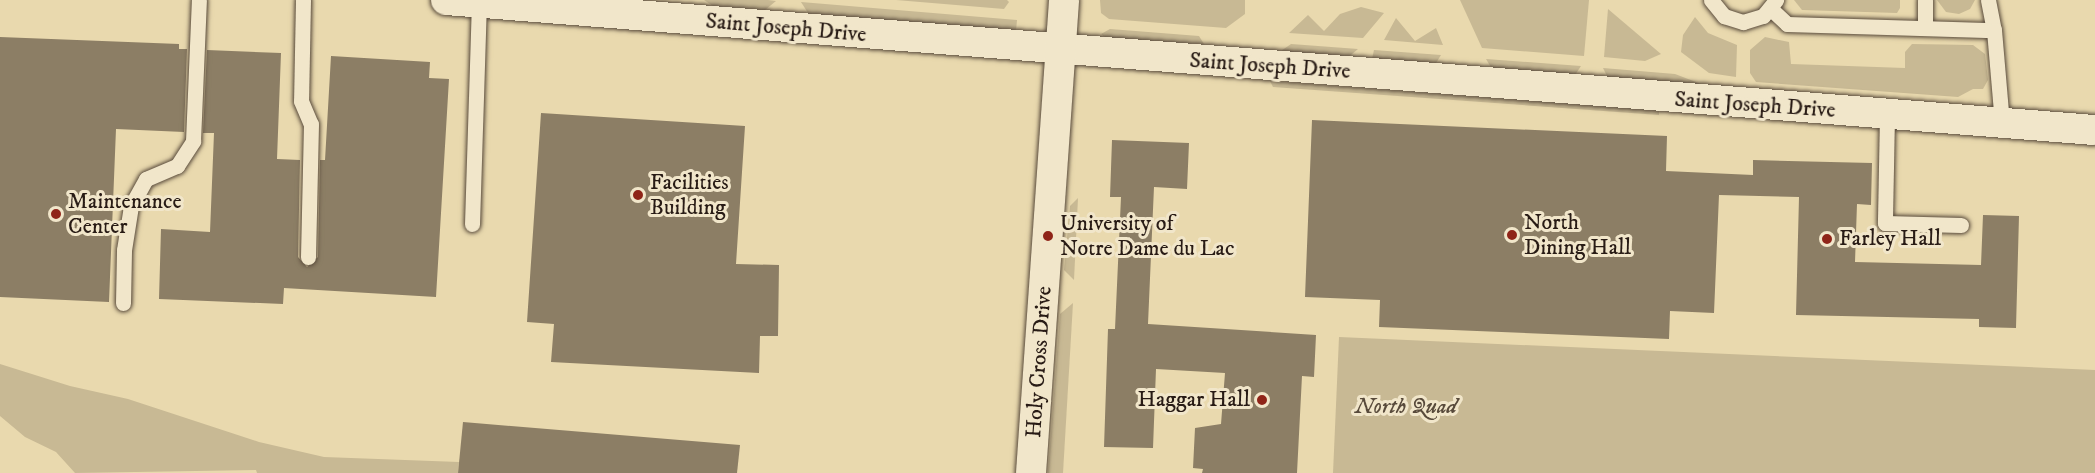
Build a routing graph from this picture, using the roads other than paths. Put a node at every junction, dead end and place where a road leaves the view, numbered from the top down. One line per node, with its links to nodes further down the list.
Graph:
1 (199, 0): 20 (lane)
2 (303, 0): 19 (lane)
3 (446, 0): 8 (street, Saint Joseph Drive)
4 (1064, 0): 13 (street, Holy Cross Drive)
5 (1711, 0): 9 (lane)
6 (1925, 0): 11 (lane)
7 (1988, 0): 12 (lane)
8 (479, 2): 10 (street, Saint Joseph Drive); 17 (lane)
9 (1773, 5): 11 (lane)
10 (689, 10): 13 (street, Saint Joseph Drive)
11 (1925, 27): 12 (lane)
12 (1994, 30): 15 (lane)
13 (1061, 51): 14 (street, Saint Joseph Drive); 21 (street, Holy Cross Drive)
14 (1887, 115): 15 (street, Saint Joseph Drive); 18 (lane)
15 (2002, 123): 16 (street, Saint Joseph Drive)
16 (2095, 130)
17 (472, 224)
18 (1961, 225)
19 (308, 257)
20 (123, 303)
21 (1031, 473)

